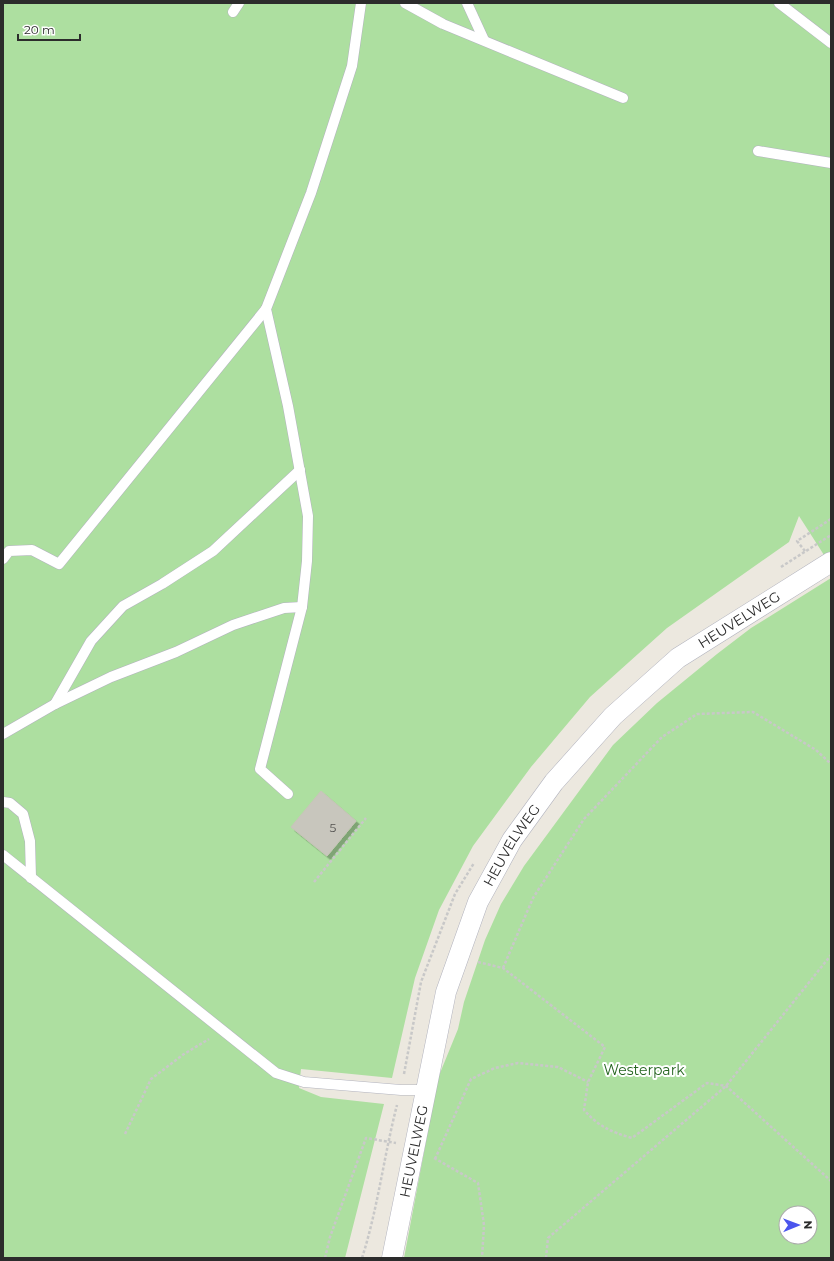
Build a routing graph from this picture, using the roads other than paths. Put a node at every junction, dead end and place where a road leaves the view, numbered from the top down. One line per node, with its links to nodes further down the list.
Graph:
1 (239, 3): 6 (lane)
2 (361, 3): 12 (lane)
3 (405, 3): 7 (lane)
4 (467, 3): 7 (lane)
5 (779, 3): 8 (lane)
6 (233, 12)
7 (484, 40): 9 (lane)
8 (831, 43)
9 (623, 98)
10 (758, 151): 11 (lane)
11 (831, 163)
12 (266, 309): 13 (lane); 14 (lane)
13 (300, 470): 16 (lane); 17 (lane)
14 (3, 559)
15 (831, 562): 23 (street, HEUVELWEG)
16 (302, 607): 17 (lane); 19 (lane)
17 (55, 704): 18 (lane)
18 (3, 734)
19 (288, 794)
20 (3, 802): 22 (lane)
21 (3, 855): 22 (lane)
22 (31, 878): 23 (lane)
23 (425, 1090): 24 (street, HEUVELWEG)
24 (392, 1258)

